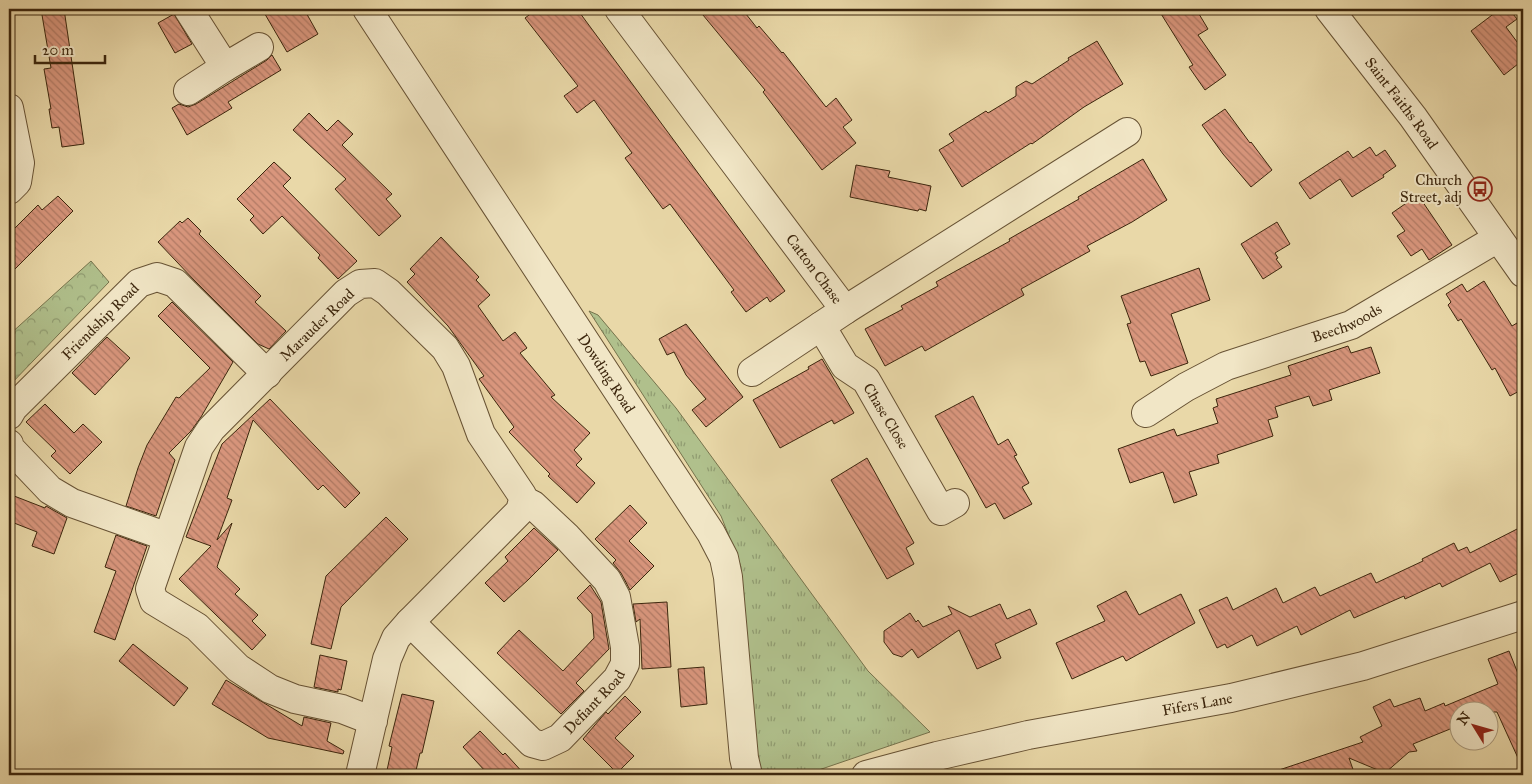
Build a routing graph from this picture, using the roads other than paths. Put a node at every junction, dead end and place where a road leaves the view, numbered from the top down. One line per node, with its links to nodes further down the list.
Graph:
1 (188, 9): 6 (street)
2 (366, 9): 27 (street, Dowding Road)
3 (619, 9): 13 (street, Catton Chase)
4 (1329, 9): 11 (street, Saint Faiths Road)
5 (259, 47): 6 (street)
6 (225, 67): 7 (street)
7 (188, 92)
8 (9, 108): 10 (street)
9 (1127, 132): 13 (street, Catton Chase)
10 (9, 190)
11 (1498, 238): 12 (street, Saint Faiths Road); 17 (street, Beechwoods)
12 (1521, 267)
13 (845, 310): 14 (street)
14 (821, 326): 15 (street, Catton Chase); 21 (street, Chase Close)
15 (752, 372)
16 (267, 374): 18 (street, Friendship Road); 20 (street, Marauder Road); 22 (street, Marauder Road)
17 (1146, 412)
18 (9, 415)
19 (9, 444): 22 (street)
20 (523, 500): 24 (street); 24 (street, Defiant Road)
21 (940, 512)
22 (168, 537): 25 (street, Marauder Road)
23 (1523, 615): 28 (street, Fifers Lane)
24 (410, 622): 25 (street)
25 (373, 721): 26 (street)
26 (360, 775)
27 (748, 775)
28 (866, 775)

